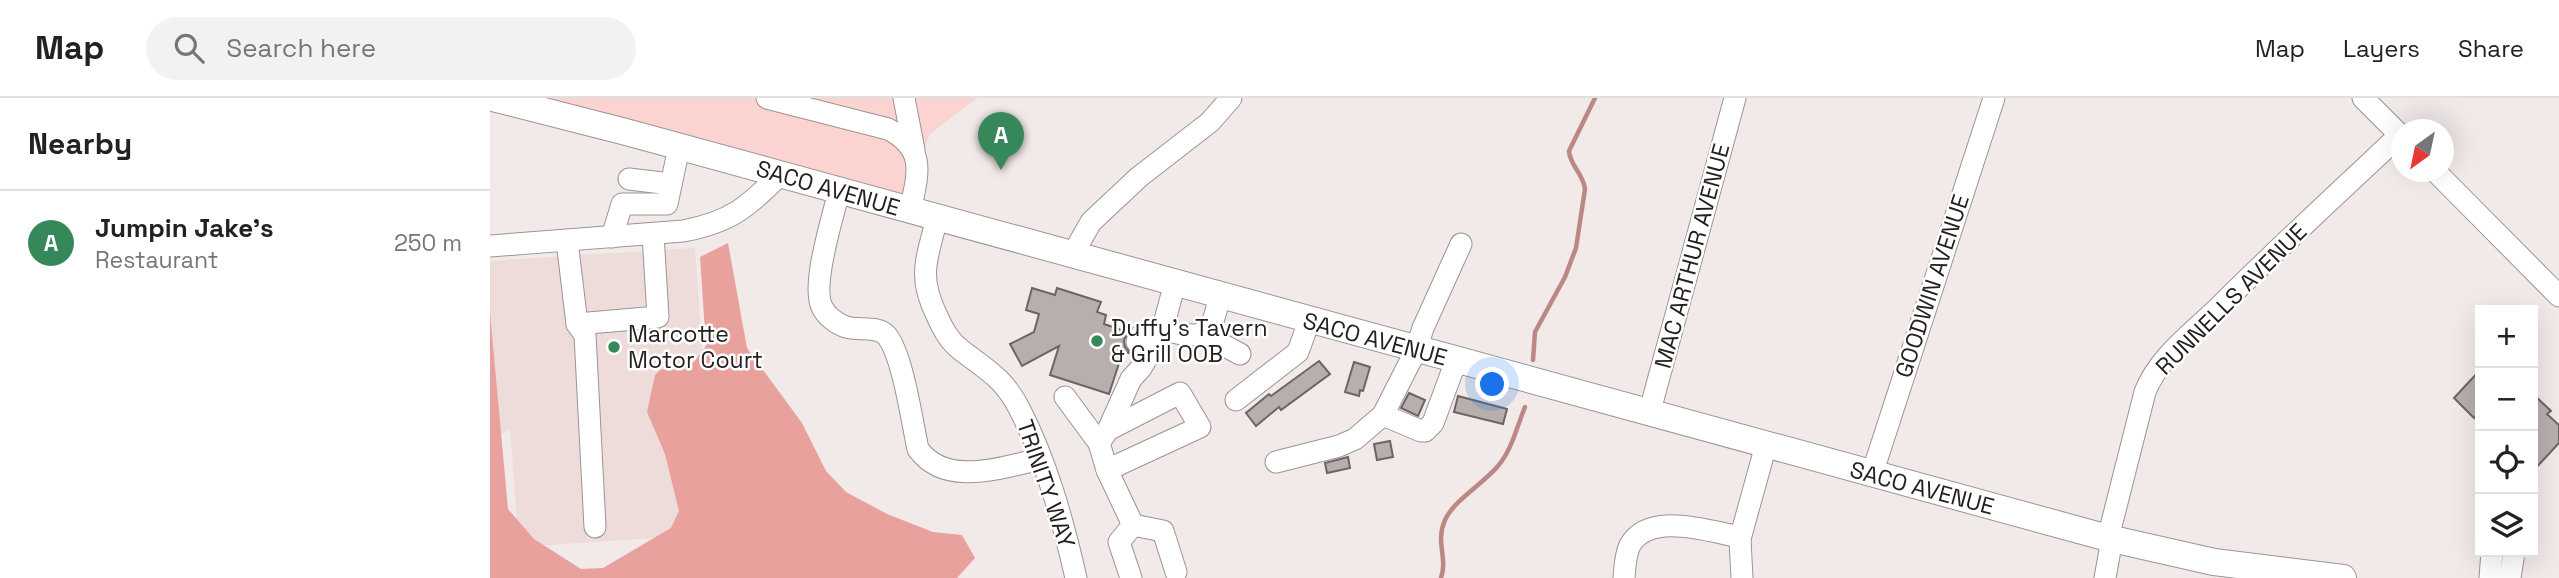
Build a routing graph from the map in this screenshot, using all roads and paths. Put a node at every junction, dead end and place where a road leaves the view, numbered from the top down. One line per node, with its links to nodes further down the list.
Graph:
1 (493, 98): 10 (main road, SACO AVENUE)
2 (766, 98): 11 (street)
3 (904, 98): 11 (street)
4 (1231, 98): 24 (street)
5 (1735, 98): 38 (street, MAC ARTHUR AVENUE)
6 (1994, 98): 45 (street, GOODWIN AVENUE)
7 (2362, 98): 8 (street)
8 (2391, 126)
9 (2391, 145): 49 (street, RUNNELLS AVENUE)
10 (679, 147): 12 (main road, SACO AVENUE); 15 (street)
11 (914, 150): 17 (street)
12 (780, 175): 16 (main road, SACO AVENUE); 19 (street)
13 (629, 179): 15 (street)
14 (2446, 182): 27 (street)
15 (671, 184): 20 (street)
16 (839, 191): 17 (main road, SACO AVENUE); 42 (street)
17 (910, 211): 18 (main road, SACO AVENUE)
18 (937, 218): 24 (main road, SACO AVENUE); 42 (street, TRINITY WAY)
19 (653, 234): 20 (street); 29 (street)
20 (612, 237): 21 (street)
21 (567, 241): 23 (street); 29 (street)
22 (1461, 244): 32 (street)
23 (490, 246)
24 (1075, 257): 25 (main road, SACO AVENUE)
25 (1175, 283): 26 (main road, SACO AVENUE); 30 (street)
26 (1220, 296): 28 (main road, SACO AVENUE); 31 (street)
27 (2559, 296)
28 (1310, 321): 32 (main road, SACO AVENUE); 37 (street)
29 (577, 324): 47 (street)
30 (1162, 331): 31 (street); 35 (street); 35 (street)
31 (1205, 331): 33 (street)
32 (1416, 350): 34 (main road, SACO AVENUE); 39 (street)
33 (1240, 354)
34 (1456, 361): 38 (main road, SACO AVENUE); 39 (street)
35 (1131, 379): 40 (street)
36 (1065, 397): 40 (street)
37 (1236, 400)
38 (1649, 414): 41 (main road, SACO AVENUE)
39 (1383, 415): 43 (street)
40 (1103, 437): 44 (street); 44 (street)
41 (1766, 445): 45 (main road, SACO AVENUE); 48 (street)
42 (1041, 459): 54 (street, TRINITY WAY)
43 (1276, 462)
44 (1107, 470): 46 (street)
45 (1872, 474): 49 (main road, SACO AVENUE)
46 (1133, 524): 52 (street); 55 (street)
47 (595, 527)
48 (1740, 538): 56 (street); 57 (street)
49 (2110, 539): 53 (main road, SACO AVENUE); 58 (street, RUNNELLS AVENUE)
50 (2492, 557): 60 (street)
51 (2513, 557): 61 (street)
52 (1176, 572)
53 (2305, 576): 59 (main road, SACO AVENUE)
54 (1076, 578)
55 (1131, 578)
56 (1624, 578)
57 (1742, 578)
58 (2105, 578)
59 (2343, 578)
60 (2490, 578)
61 (2510, 578)

